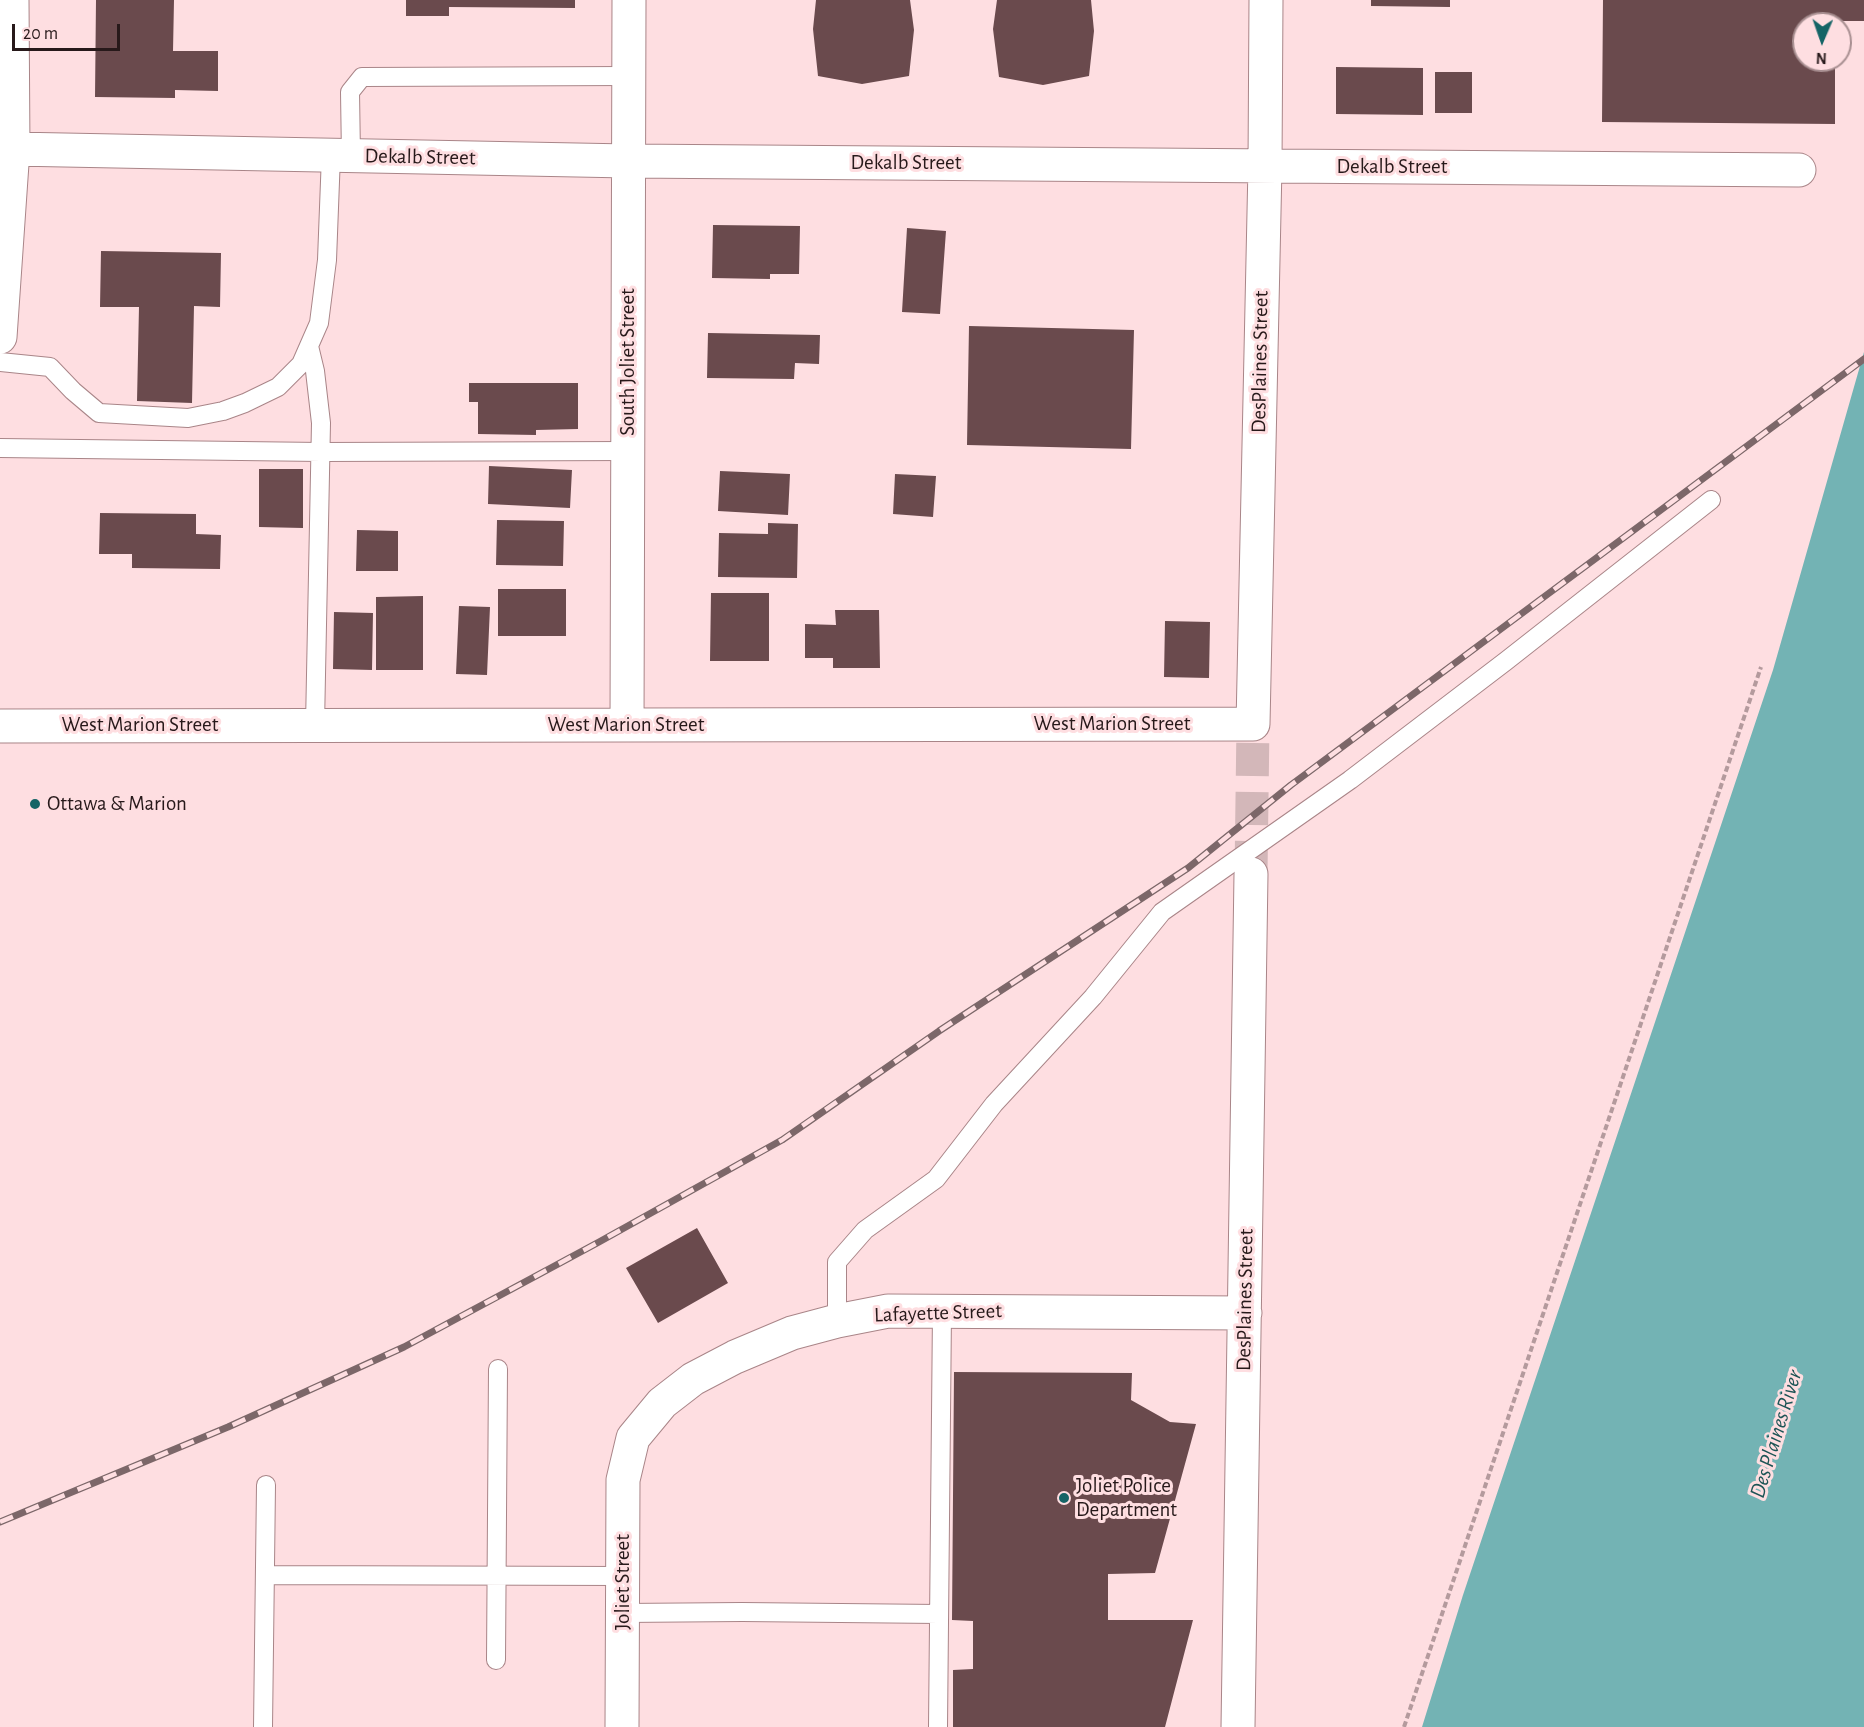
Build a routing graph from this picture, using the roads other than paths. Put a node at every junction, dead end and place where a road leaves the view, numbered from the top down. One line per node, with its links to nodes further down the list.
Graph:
1 (12, 0): 5 (street)
2 (629, 0): 4 (street, South Joliet Street)
3 (1266, 0): 8 (street, DesPlaines Street)
4 (628, 76): 6 (lane); 7 (street, South Joliet Street)
5 (13, 149): 6 (street, Dekalb Street); 10 (street)
6 (341, 155): 7 (street, Dekalb Street); 11 (lane)
7 (628, 161): 8 (street, Dekalb Street); 14 (street, South Joliet Street)
8 (1265, 166): 9 (street, Dekalb Street); 17 (street, DesPlaines Street)
9 (1799, 170)
10 (0, 338)
11 (309, 346): 12 (lane); 15 (lane)
12 (0, 362)
13 (0, 448): 15 (lane)
14 (628, 451): 15 (lane); 19 (street, South Joliet Street)
15 (321, 452): 18 (lane)
16 (1711, 500): 24 (lane)
17 (1253, 724): 19 (street, West Marion Street)
18 (315, 725): 19 (street, West Marion Street); 20 (street, West Marion Street)
19 (627, 725)
20 (0, 726)
21 (1251, 874): 23 (street, DesPlaines Street)
22 (942, 1311): 23 (street, Lafayette Street); 24 (street, Lafayette Street); 32 (lane)
23 (1245, 1313): 37 (street, DesPlaines Street)
24 (837, 1321): 26 (street, Lafayette Street)
25 (498, 1369): 29 (lane)
26 (633, 1438): 30 (street, Joliet Street)
27 (266, 1485): 28 (lane)
28 (265, 1575): 29 (lane); 34 (lane)
29 (497, 1575): 30 (lane); 33 (lane)
30 (623, 1576): 31 (street, Joliet Street)
31 (623, 1613): 32 (lane); 35 (street, Joliet Street)
32 (939, 1614): 36 (lane)
33 (496, 1660)
34 (263, 1727)
35 (622, 1727)
36 (938, 1727)
37 (1238, 1727)

